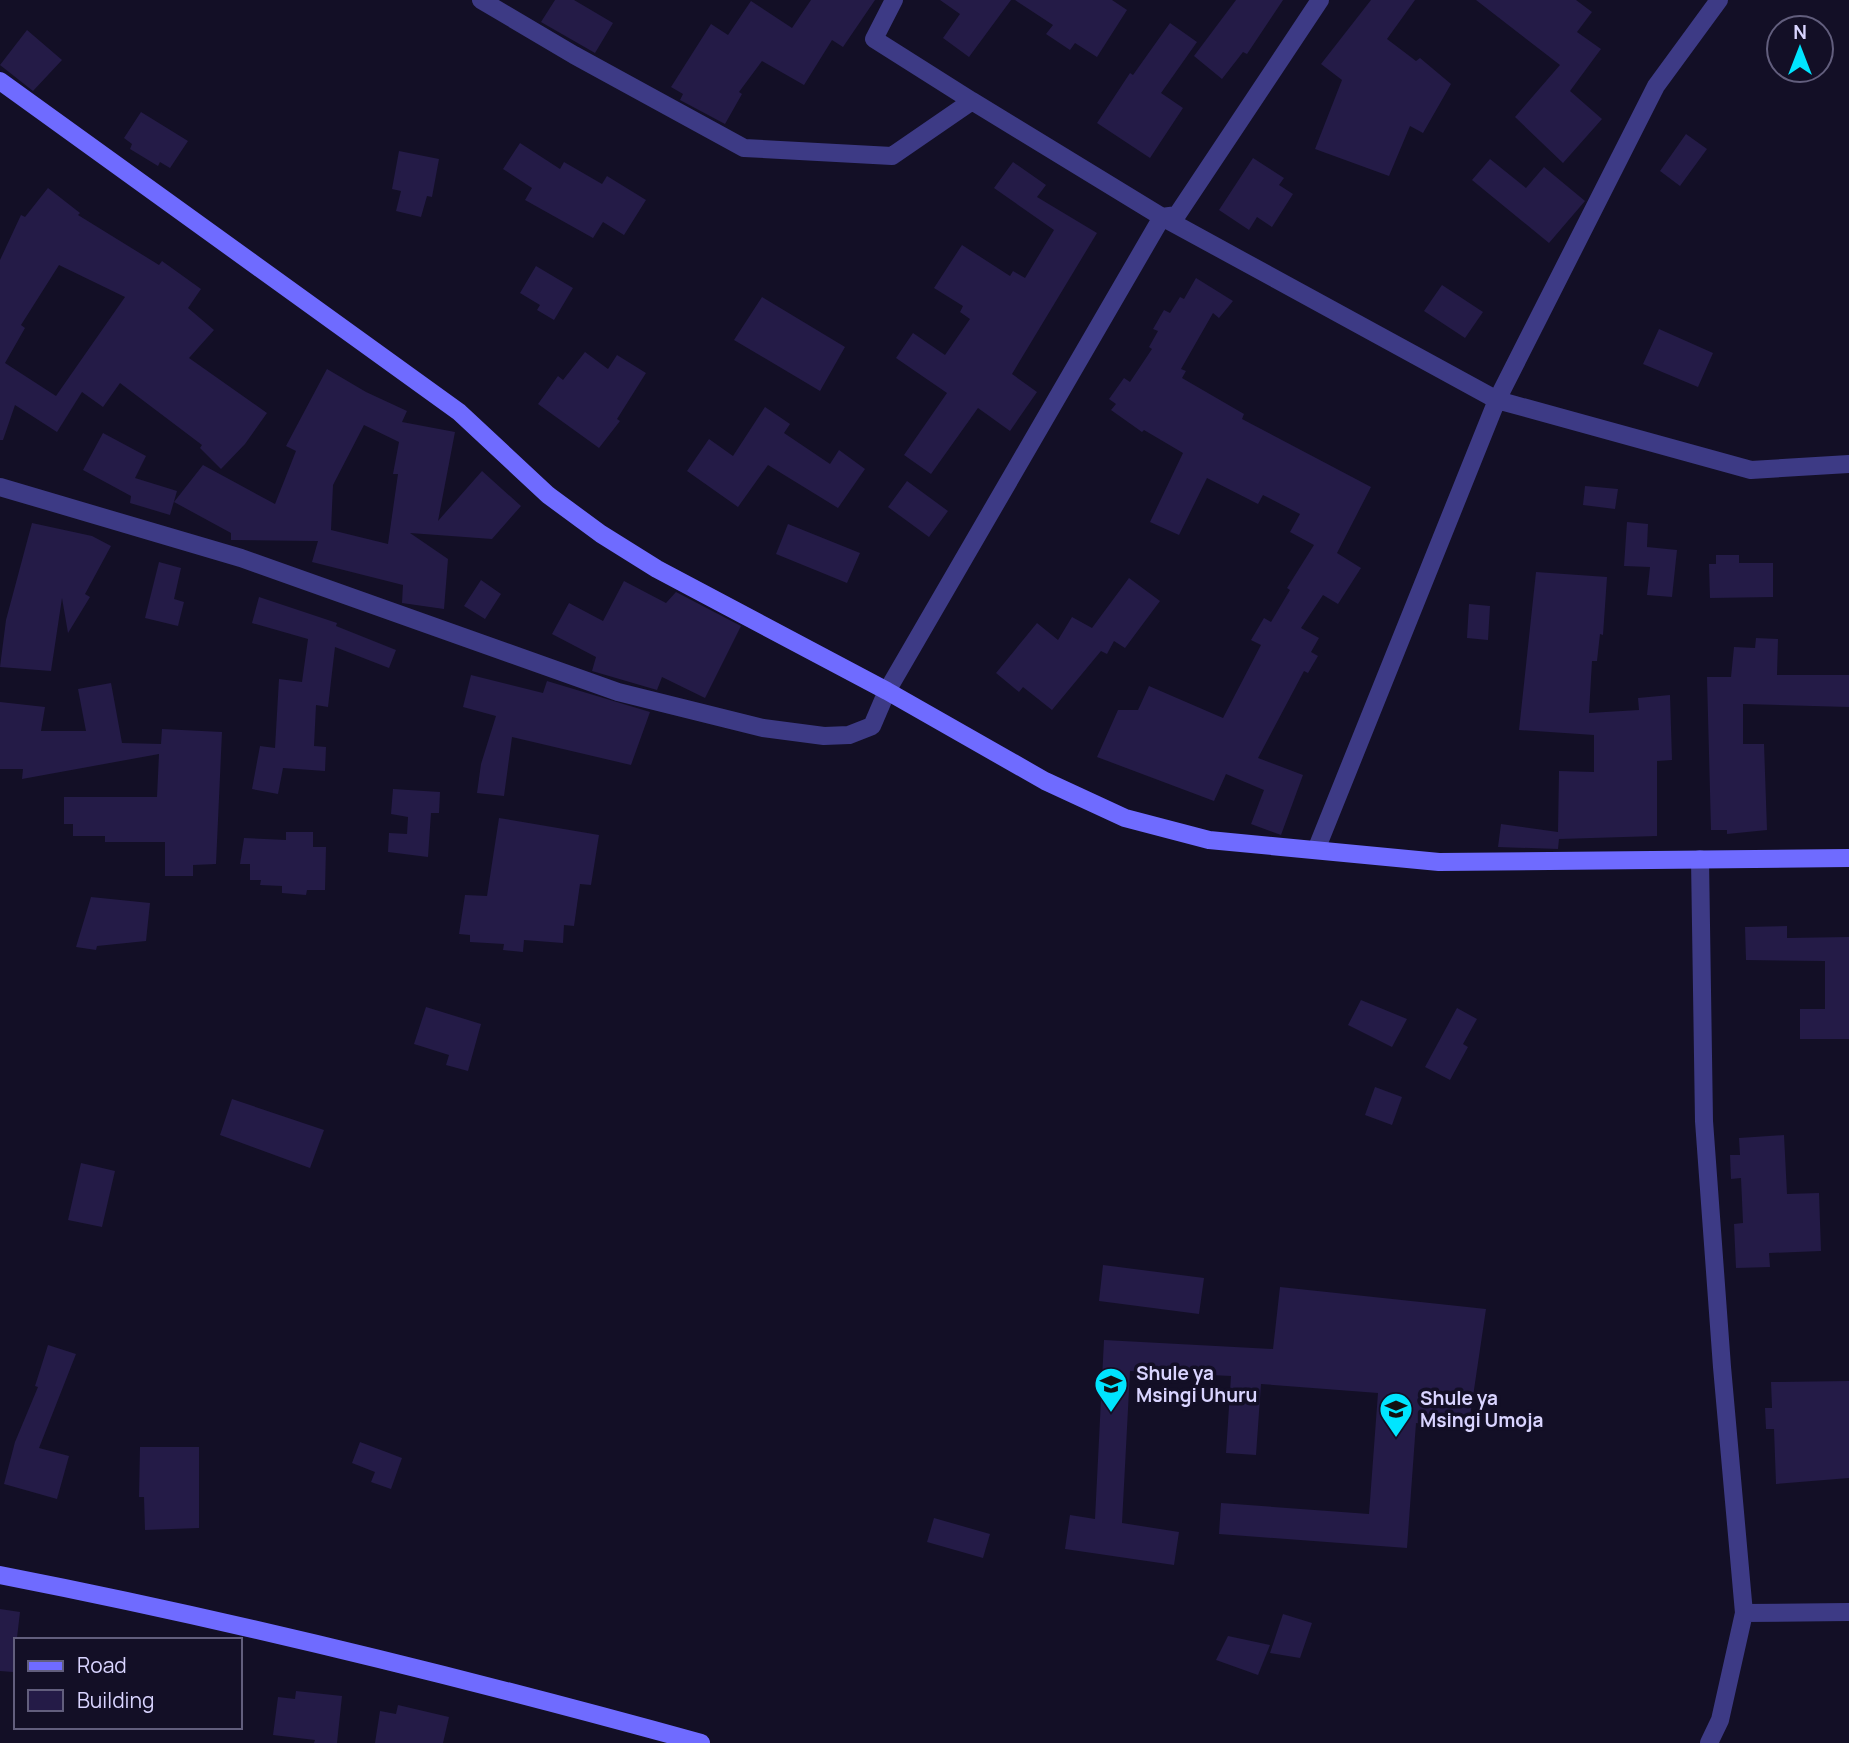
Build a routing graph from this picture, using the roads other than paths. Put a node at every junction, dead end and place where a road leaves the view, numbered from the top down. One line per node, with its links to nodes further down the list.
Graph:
1 (481, 0): 6 (street)
2 (894, 0): 6 (street)
3 (1320, 0): 7 (street)
4 (1719, 0): 8 (street)
5 (0, 80): 11 (street)
6 (971, 101): 7 (street)
7 (1162, 217): 8 (street); 11 (street)
8 (1497, 400): 9 (street); 12 (street)
9 (1849, 464)
10 (0, 486): 11 (street)
11 (887, 691): 12 (street)
12 (1316, 850): 14 (street)
13 (1849, 858): 14 (street)
14 (1700, 859): 17 (street)
15 (0, 1575): 18 (street)
16 (1849, 1612): 17 (street)
17 (1744, 1613): 19 (street)
18 (701, 1743)
19 (1709, 1743)

